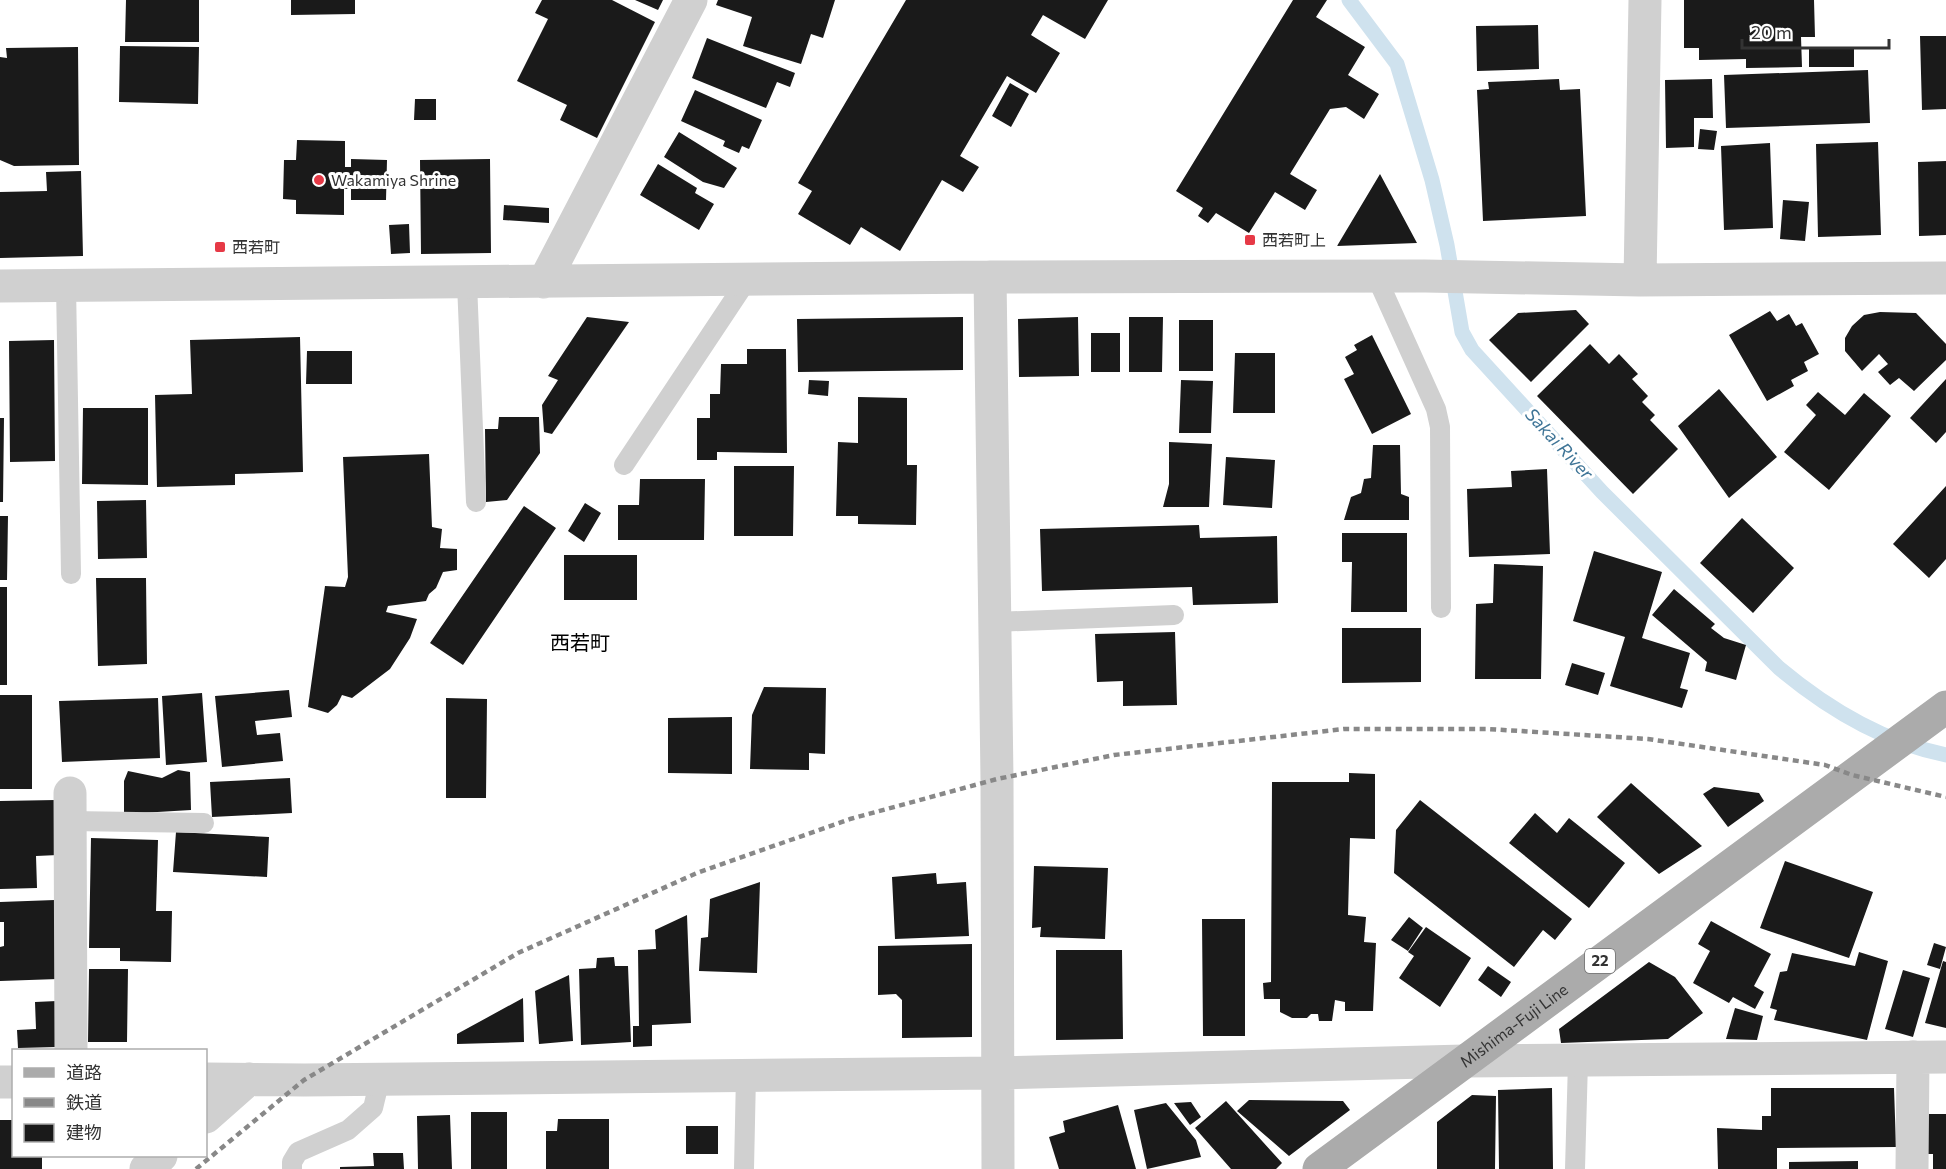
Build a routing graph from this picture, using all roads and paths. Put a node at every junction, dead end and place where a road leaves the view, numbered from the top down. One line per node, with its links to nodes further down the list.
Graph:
1 (691, 0): 8 (street)
2 (1645, 0): 7 (street)
3 (1376, 276): 4 (street); 7 (street); 15 (lane)
4 (990, 277): 6 (street); 17 (street)
5 (1946, 278): 7 (street)
6 (747, 280): 8 (street); 12 (lane)
7 (1640, 280)
8 (544, 282): 9 (street)
9 (467, 283): 10 (street); 13 (lane)
10 (66, 285): 11 (street); 14 (lane)
11 (0, 286)
12 (624, 465)
13 (476, 502)
14 (71, 574)
15 (1441, 608)
16 (1174, 615): 17 (lane)
17 (995, 622): 26 (street)
18 (1938, 714): 24 (main road, Mishima-Fuji Line / 22)
19 (70, 807): 20 (lane); 21 (street)
20 (204, 823)
21 (71, 1049)
22 (1913, 1057): 23 (street); 25 (street); 39 (street)
23 (1946, 1057)
24 (1464, 1061): 25 (street); 26 (street); 37 (main road, Mishima-Fuji Line / 22)
25 (1578, 1061): 38 (lane)
26 (996, 1072): 27 (street); 36 (street)
27 (746, 1076): 30 (street); 35 (lane)
28 (207, 1079): 29 (street)
29 (249, 1079): 30 (street); 31 (street)
30 (380, 1079): 34 (lane)
31 (207, 1116)
32 (159, 1157): 33 (street)
33 (146, 1169)
34 (292, 1169)
35 (744, 1169)
36 (998, 1169)
37 (1319, 1169)
38 (1575, 1169)
39 (1912, 1169)

